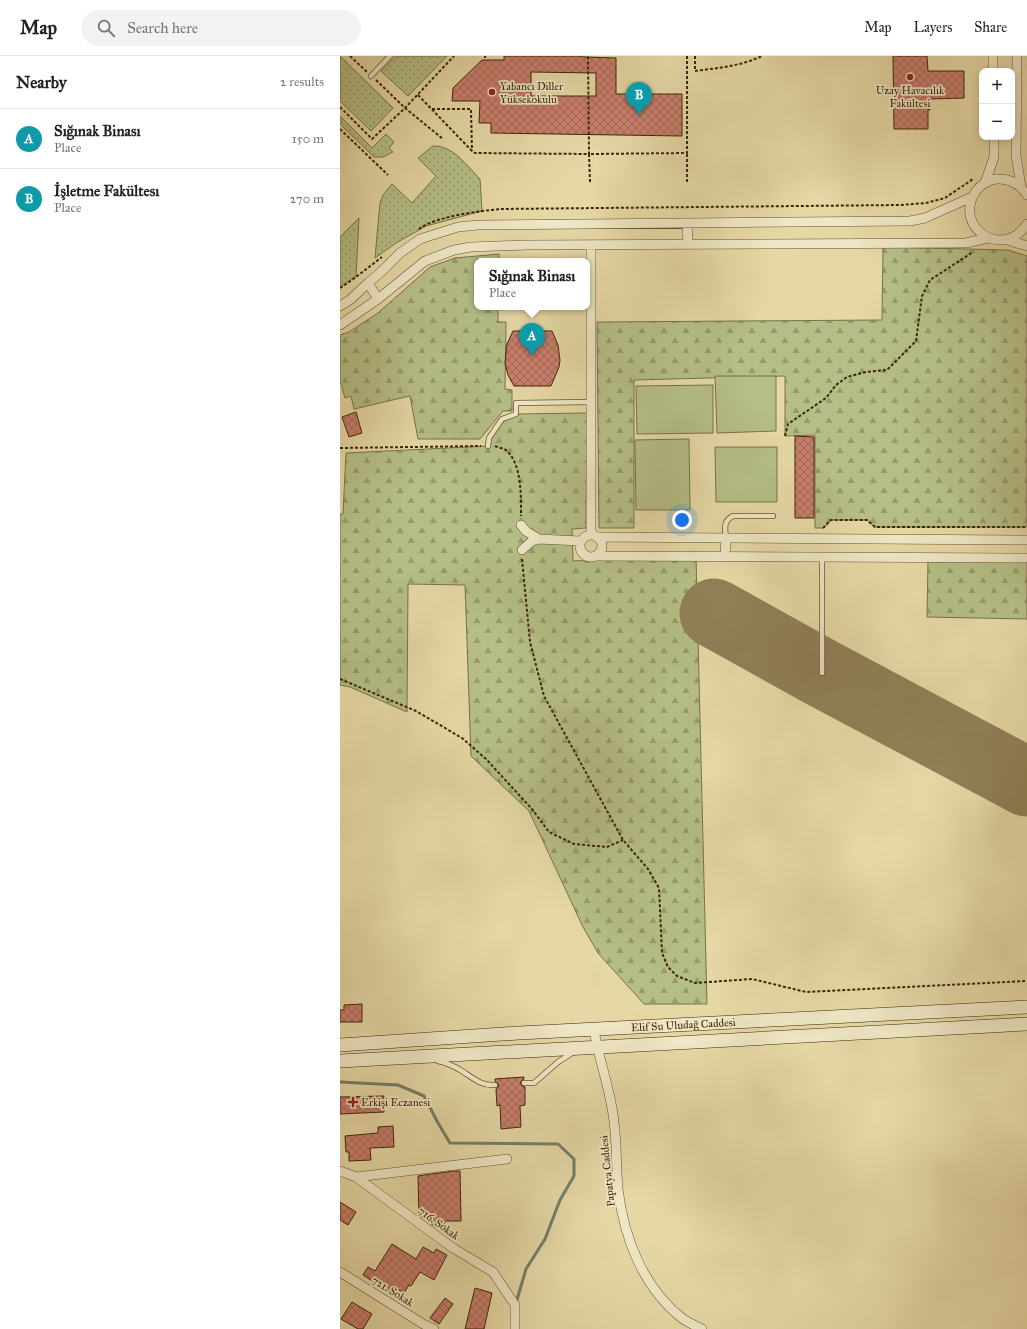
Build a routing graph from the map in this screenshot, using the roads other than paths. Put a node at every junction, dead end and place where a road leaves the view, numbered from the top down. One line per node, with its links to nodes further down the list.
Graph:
1 (390, 56): 5 (lane)
2 (993, 56): 4 (street)
3 (1017, 56): 8 (street)
4 (993, 68)
5 (371, 76)
6 (994, 140): 7 (street)
7 (985, 183): 8 (street); 10 (street)
8 (1021, 186): 9 (street)
9 (1027, 195)
10 (972, 197): 11 (street); 13 (street)
11 (687, 223): 15 (street); 18 (street)
12 (1027, 224): 14 (street)
13 (988, 238): 14 (street); 15 (street)
14 (1006, 240): 17 (street)
15 (688, 244): 16 (street)
16 (591, 245): 19 (street); 22 (street)
17 (1027, 246)
18 (368, 283): 19 (street); 20 (street)
19 (378, 299): 21 (street)
20 (340, 306)
21 (340, 325)
22 (591, 402): 23 (lane); 26 (street)
23 (488, 446)
24 (773, 516): 27 (lane)
25 (521, 525): 28 (street)
26 (595, 536): 27 (street); 31 (street); 33 (street)
27 (726, 538): 29 (street); 34 (street)
28 (539, 539): 31 (street); 32 (street)
29 (823, 539): 30 (street); 35 (street)
30 (1027, 540)
31 (580, 541): 33 (street)
32 (522, 550)
33 (597, 556): 34 (street)
34 (725, 556): 35 (street)
35 (822, 557): 36 (street); 37 (lane)
36 (1027, 558)
37 (822, 673)
38 (1027, 1007): 40 (main road, Elif Su Uludağ Caddesi)
39 (1027, 1024): 43 (main road, Elif Su Uludağ Caddesi)
40 (594, 1030): 41 (main road, Elif Su Uludağ Caddesi); 43 (street, Papatya Caddesi)
41 (340, 1045)
42 (581, 1048): 43 (main road, Elif Su Uludağ Caddesi); 44 (main road, Elif Su Uludağ Caddesi); 46 (lane)
43 (597, 1048): 54 (street, Papatya Caddesi)
44 (423, 1057): 45 (main road, Elif Su Uludağ Caddesi); 47 (lane)
45 (340, 1061)
46 (524, 1083)
47 (495, 1086)
48 (506, 1159): 50 (street)
49 (340, 1170): 50 (street, 716. Sokak)
50 (356, 1177): 53 (street, 716. Sokak)
51 (340, 1272): 52 (street, 721. Sokak)
52 (434, 1329)
53 (515, 1329)
54 (702, 1329)

